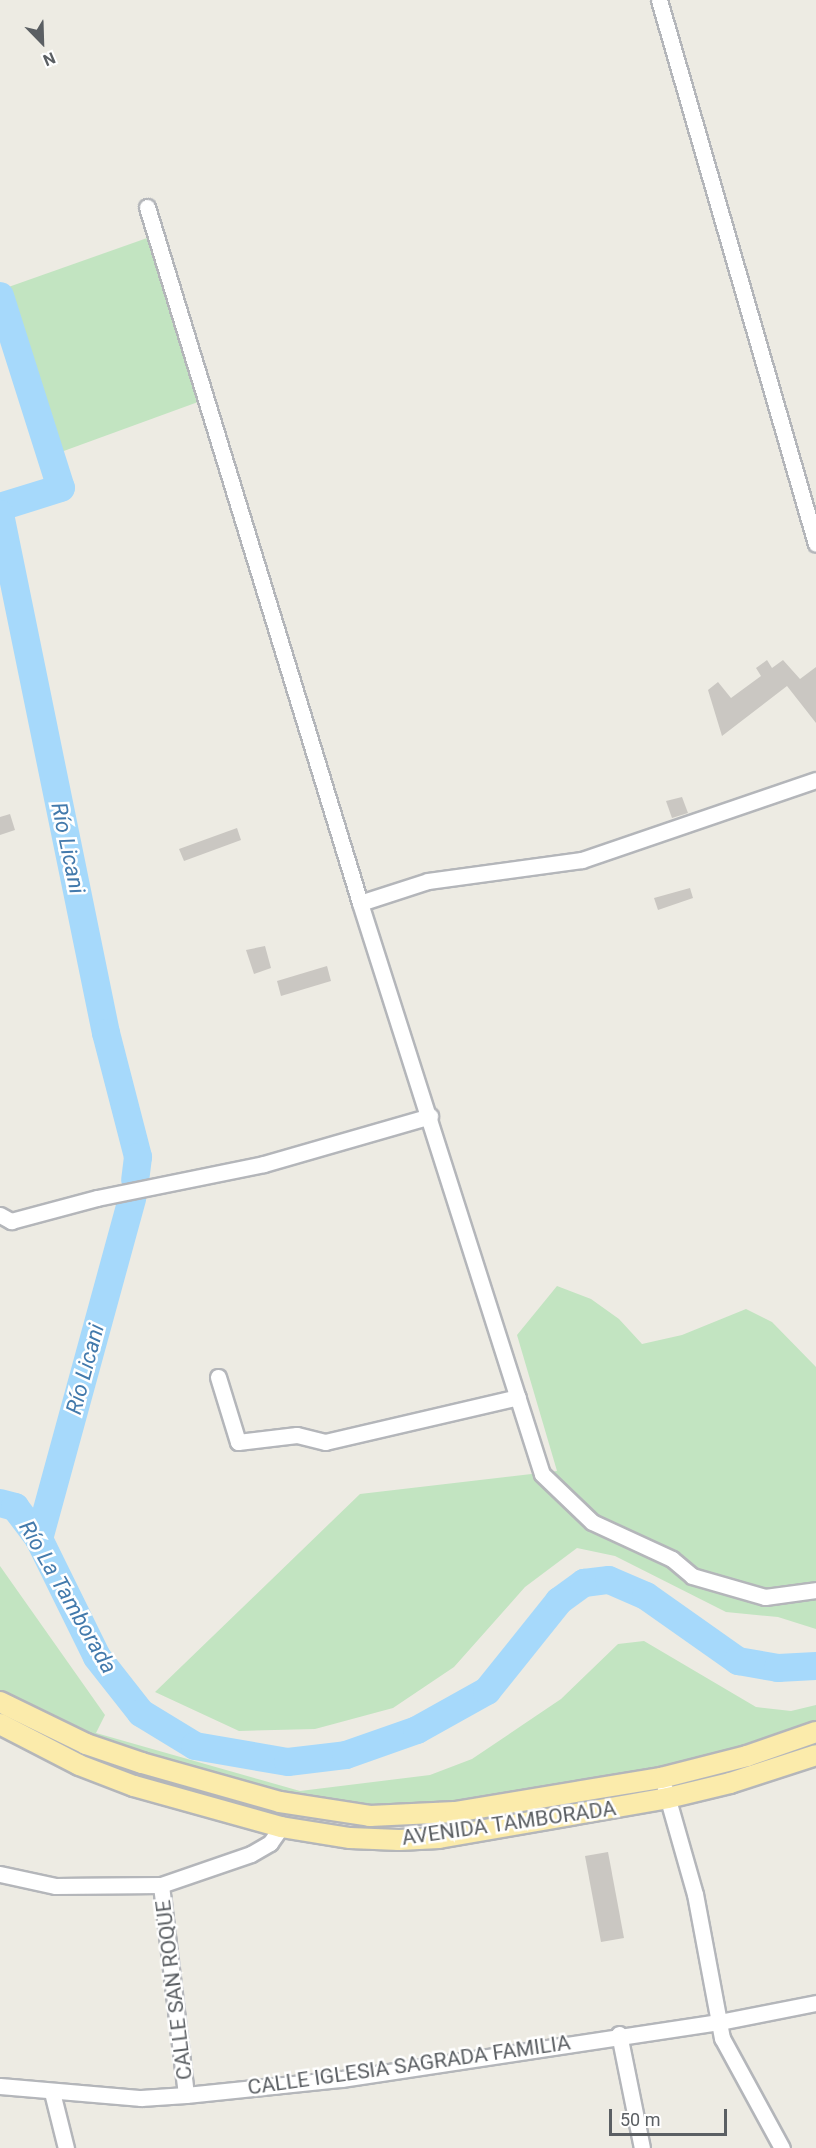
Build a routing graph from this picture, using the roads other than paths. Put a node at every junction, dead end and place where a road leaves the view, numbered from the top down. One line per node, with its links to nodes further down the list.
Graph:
1 (659, 0): 3 (street)
2 (147, 207): 5 (street)
3 (816, 544)
4 (816, 780): 5 (street)
5 (360, 903): 6 (street)
6 (430, 1116): 7 (street); 9 (street)
7 (0, 1215)
8 (218, 1377): 9 (street)
9 (518, 1397): 10 (street)
10 (816, 1590)
11 (0, 1702): 15 (main road, AVENIDA TAMBORADA)
12 (0, 1724): 17 (main road, AVENIDA TAMBORADA)
13 (816, 1732): 15 (main road, AVENIDA TAMBORADA)
14 (816, 1755): 16 (main road, AVENIDA TAMBORADA)
15 (662, 1778): 16 (street)
16 (668, 1798): 17 (main road, AVENIDA TAMBORADA); 21 (street)
17 (281, 1827): 19 (street)
18 (0, 1874): 19 (street)
19 (161, 1884): 25 (street, CALLE SAN ROQUE)
20 (816, 2003): 21 (street, CALLE IGLESIA SAGRADA FAMILIA)
21 (720, 2022): 22 (street, CALLE IGLESIA SAGRADA FAMILIA); 28 (street)
22 (619, 2034): 25 (street, CALLE IGLESIA SAGRADA FAMILIA); 27 (street)
23 (0, 2086): 24 (street, CALLE IGLESIA SAGRADA FAMILIA)
24 (52, 2092): 25 (street, CALLE IGLESIA SAGRADA FAMILIA); 26 (street)
25 (186, 2095)
26 (66, 2148)
27 (642, 2148)
28 (782, 2148)

